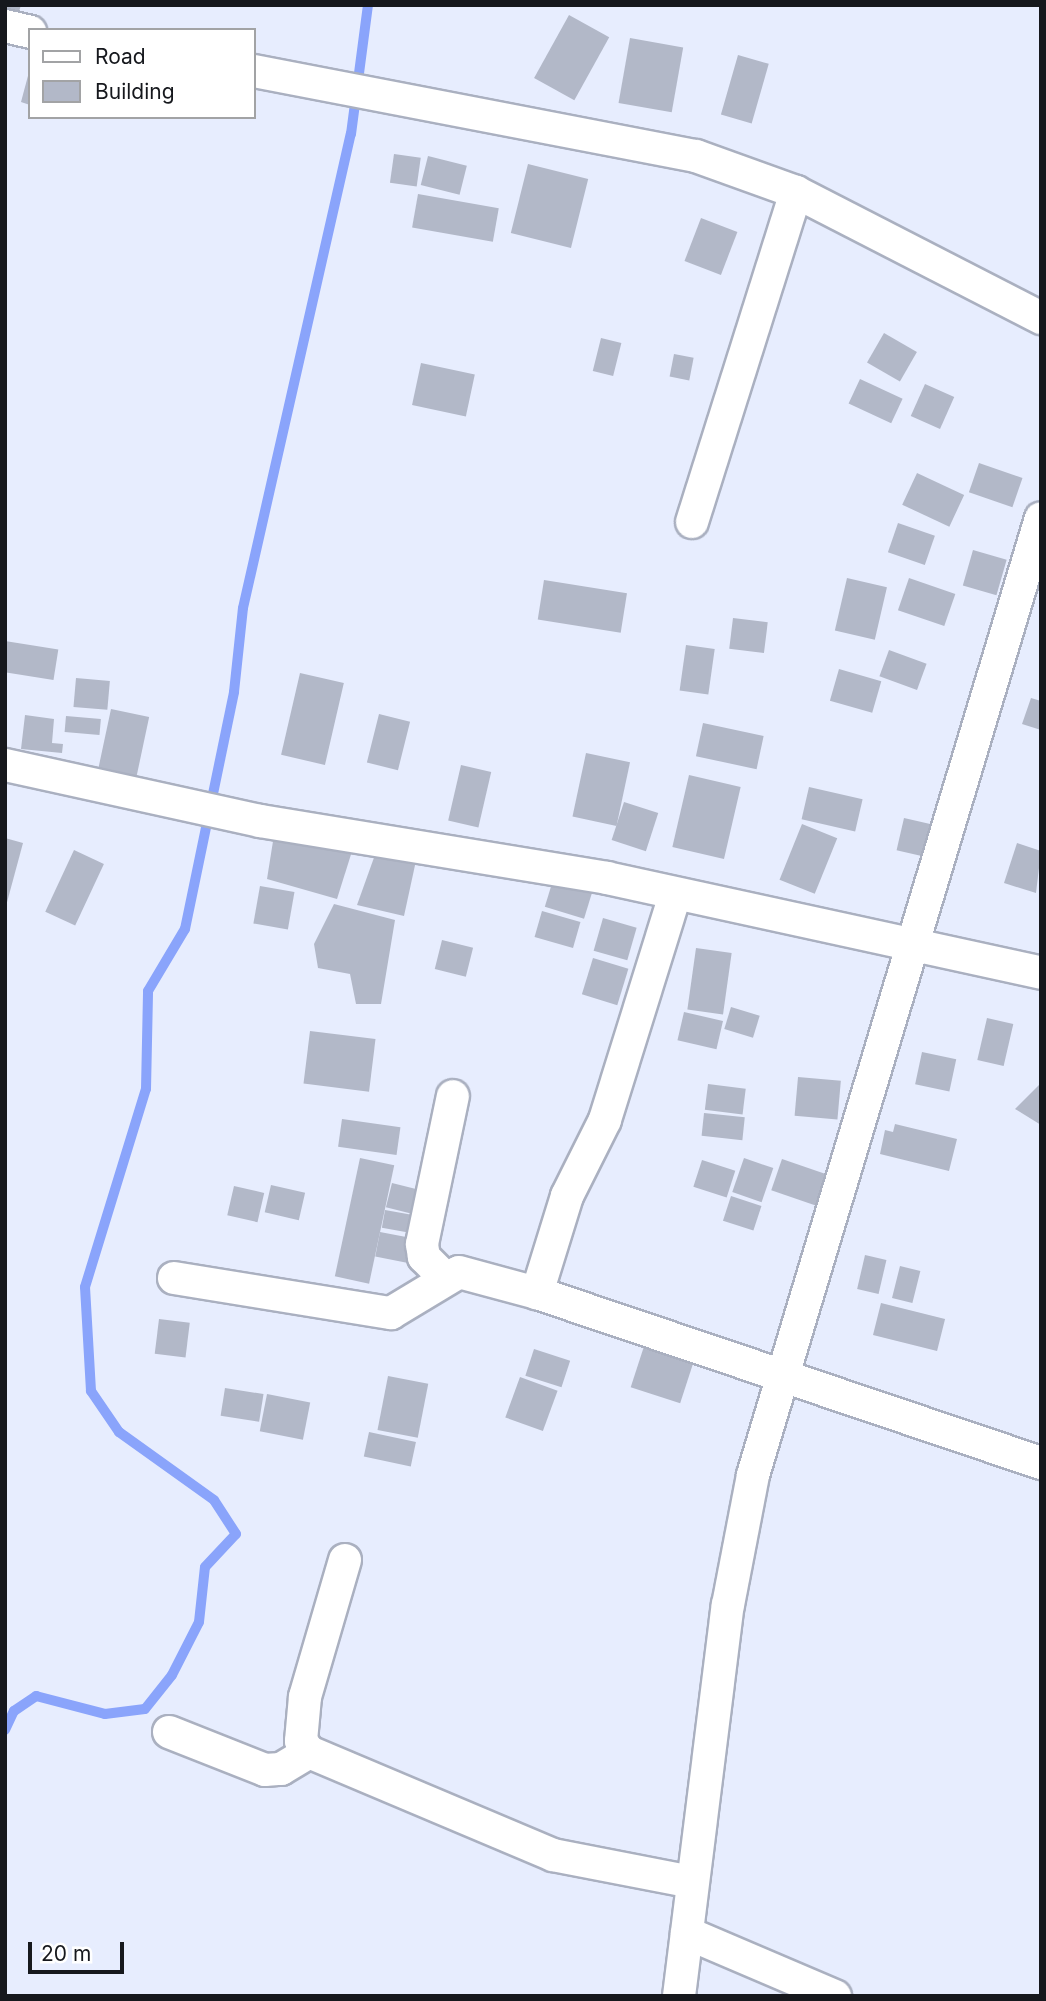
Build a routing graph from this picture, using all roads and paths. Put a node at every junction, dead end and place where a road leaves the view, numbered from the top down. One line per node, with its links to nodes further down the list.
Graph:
1 (5, 26): 2 (street)
2 (28, 32)
3 (256, 71): 4 (street)
4 (796, 192): 5 (street); 7 (street)
5 (1041, 318)
6 (1041, 518): 10 (street)
7 (692, 522)
8 (5, 765): 9 (street)
9 (675, 895): 10 (street); 15 (street)
10 (908, 946): 11 (street); 16 (street)
11 (1041, 973)
12 (453, 1096): 14 (street)
13 (174, 1278): 14 (street)
14 (445, 1278): 15 (street)
15 (537, 1293): 16 (street)
16 (780, 1375): 17 (street); 21 (street)
17 (1041, 1463)
18 (345, 1560): 20 (street)
19 (169, 1732): 20 (street)
20 (309, 1752): 21 (street)
21 (692, 1882): 22 (street)
22 (687, 1933): 23 (street); 24 (street)
23 (679, 1996)
24 (835, 1996)

